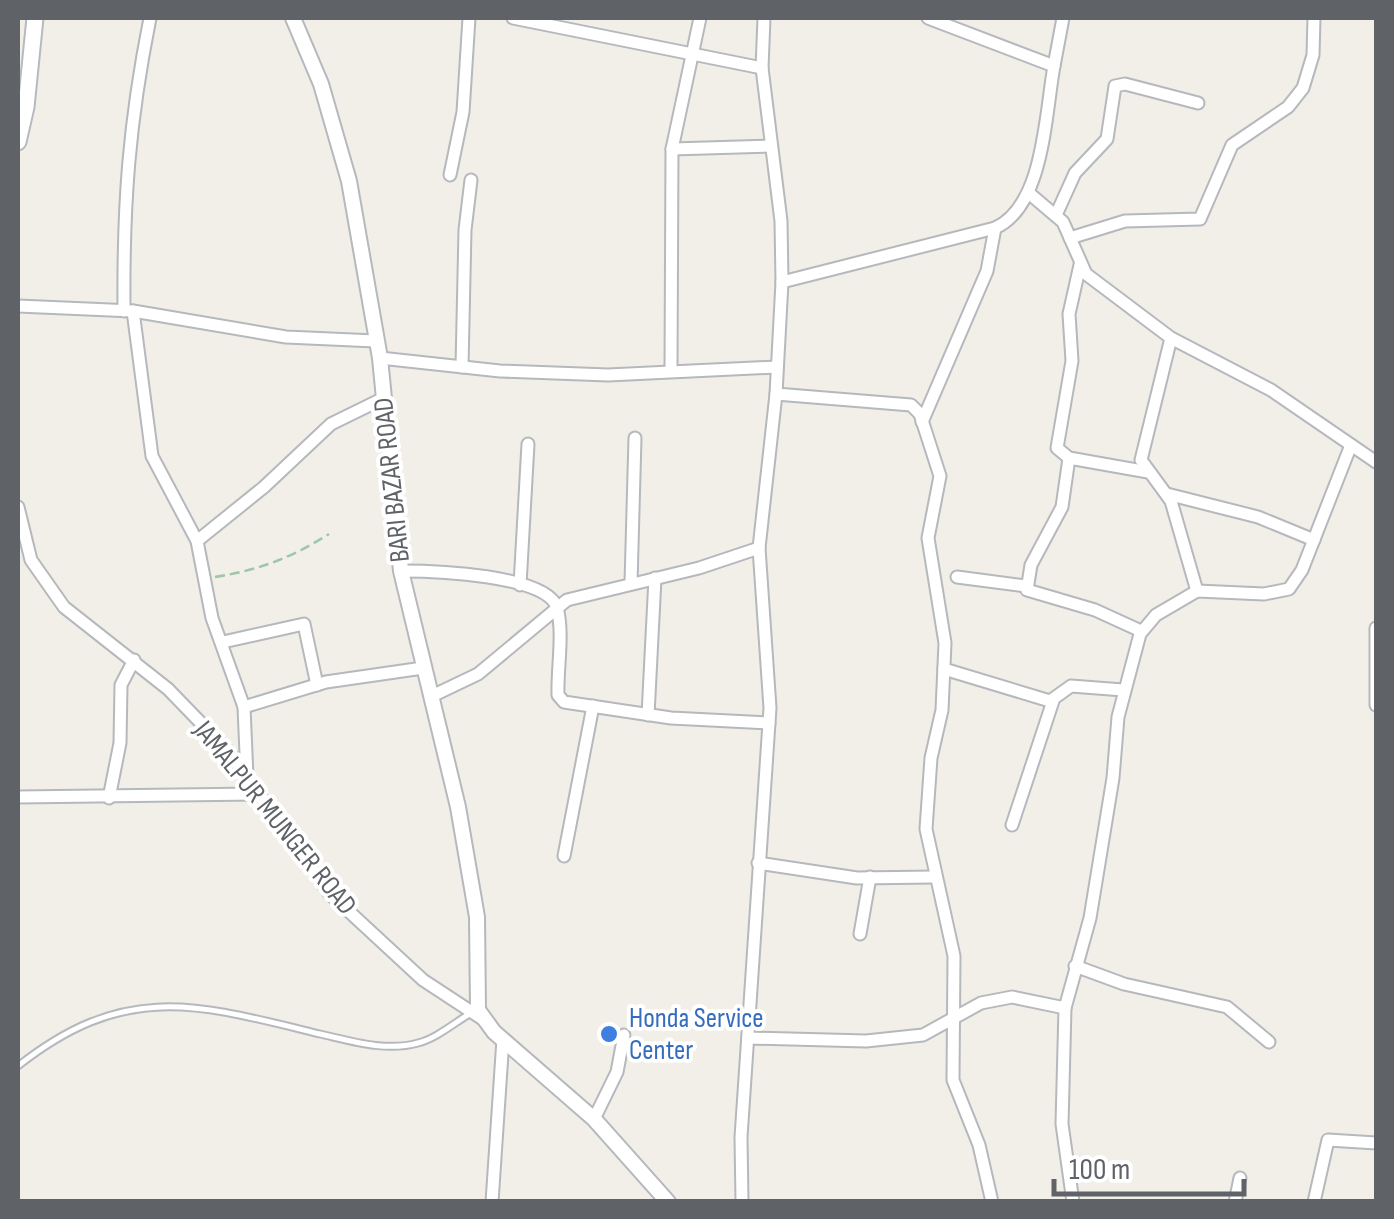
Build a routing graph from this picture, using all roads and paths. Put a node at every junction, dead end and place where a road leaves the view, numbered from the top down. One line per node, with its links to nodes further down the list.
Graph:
1 (35, 18): 15 (main road)
2 (150, 18): 27 (street)
3 (293, 18): 29 (street, BARI BAZAR ROAD)
4 (469, 18): 18 (street)
5 (512, 18): 11 (street)
6 (700, 18): 11 (street)
7 (764, 18): 13 (street)
8 (928, 18): 12 (street)
9 (1063, 18): 12 (street)
10 (1314, 18): 23 (street)
11 (691, 56): 13 (street); 17 (street)
12 (1054, 66): 20 (street)
13 (762, 68): 16 (street)
14 (1198, 103): 21 (street)
15 (18, 142)
16 (770, 146): 17 (street); 25 (street)
17 (672, 149): 33 (street)
18 (450, 175)
19 (471, 180): 32 (street)
20 (1030, 194): 21 (street); 22 (street)
21 (1056, 215): 23 (street)
22 (995, 228): 25 (street); 36 (street)
23 (1070, 238): 24 (street)
24 (1080, 265): 28 (street); 40 (street)
25 (782, 282): 31 (street)
26 (18, 306): 27 (street)
27 (129, 311): 29 (street); 47 (street)
28 (1171, 338): 39 (street); 42 (street)
29 (374, 341): 30 (street, BARI BAZAR ROAD)
30 (380, 358): 32 (street); 35 (street, BARI BAZAR ROAD)
31 (778, 367): 33 (street); 34 (street)
32 (462, 368): 33 (street)
33 (672, 370)
34 (776, 394): 36 (street); 48 (street)
35 (384, 398): 47 (street); 49 (street, BARI BAZAR ROAD)
36 (922, 422): 63 (street)
37 (635, 438): 53 (street)
38 (528, 444): 54 (street)
39 (1351, 445): 41 (street); 46 (street)
40 (1069, 458): 42 (street); 55 (street)
41 (1376, 462)
42 (1148, 472): 43 (street)
43 (1167, 494): 46 (street); 56 (street)
44 (18, 507): 61 (street, JAMALPUR MUNGER ROAD)
45 (330, 534): 51 (path)
46 (1314, 540): 56 (street)
47 (197, 541): 51 (street)
48 (759, 548): 52 (street); 72 (street)
49 (401, 571): 54 (street); 62 (street, BARI BAZAR ROAD)
50 (957, 577): 55 (street)
51 (203, 578): 60 (street)
52 (655, 578): 53 (street); 71 (street)
53 (631, 583): 57 (street)
54 (520, 585): 57 (street)
55 (1026, 586): 59 (street)
56 (1197, 591): 59 (street)
57 (557, 607): 66 (street); 69 (street)
58 (1376, 628): 68 (street)
59 (1142, 631): 65 (street)
60 (223, 642): 64 (street); 70 (street)
61 (134, 660): 73 (street, JAMALPUR MUNGER ROAD); 76 (street)
62 (423, 668): 64 (street); 66 (street, BARI BAZAR ROAD)
63 (944, 670): 67 (street); 80 (street)
64 (317, 685): 70 (street)
65 (1124, 690): 67 (street); 83 (street)
66 (432, 696): 85 (street, BARI BAZAR ROAD)
67 (1053, 700): 77 (street)
68 (1376, 705)
69 (593, 706): 71 (street); 78 (street)
70 (244, 707): 73 (street)
71 (648, 715): 72 (street)
72 (769, 723): 79 (street)
73 (247, 777): 74 (street, JAMALPUR MUNGER ROAD)
74 (258, 794): 76 (street); 85 (street, JAMALPUR MUNGER ROAD)
75 (18, 797): 76 (street)
76 (108, 798)
77 (1012, 825)
78 (564, 856)
79 (758, 863): 81 (street); 88 (street)
80 (934, 877): 81 (street); 86 (street)
81 (870, 878): 82 (street)
82 (860, 934)
83 (1075, 966): 84 (street); 90 (street)
84 (1065, 1008): 86 (street); 99 (street)
85 (477, 1016): 89 (street); 91 (lane)
86 (956, 1017): 88 (street); 98 (street)
87 (624, 1035): 92 (street)
88 (748, 1038): 97 (street)
89 (503, 1039): 92 (street); 95 (street)
90 (1269, 1042)
91 (18, 1066)
92 (594, 1120): 96 (street)
93 (1376, 1143): 101 (street)
94 (1240, 1178): 100 (street)
95 (492, 1202)
96 (668, 1202)
97 (742, 1202)
98 (992, 1202)
99 (1074, 1202)
100 (1235, 1202)
101 (1314, 1202)

